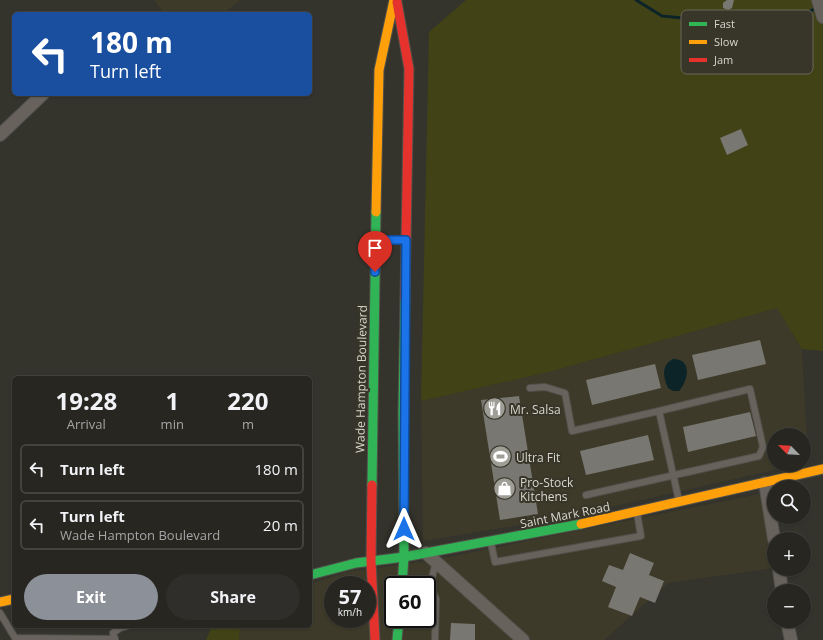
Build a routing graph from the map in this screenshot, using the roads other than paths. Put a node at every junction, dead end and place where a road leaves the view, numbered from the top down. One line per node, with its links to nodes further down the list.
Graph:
1 (395, 0): 15 (main road, Wade Hampton Boulevard); 16 (main road, Wade Hampton Boulevard)
2 (40, 96): 3 (street)
3 (0, 134)
4 (530, 388): 5 (lane)
5 (659, 411): 7 (lane); 7 (lane)
6 (823, 469): 8 (main road, Saint Mark Road)
7 (673, 475): 9 (lane); 10 (lane)
8 (765, 483): 10 (main road, Saint Mark Road); 12 (street)
9 (586, 495)
10 (679, 503): 11 (main road, Saint Mark Road)
11 (636, 512): 13 (main road, Saint Mark Road); 13 (lane)
12 (773, 532)
13 (491, 541): 14 (main road, Saint Mark Road)
14 (426, 553): 15 (main road, Saint Mark Road); 17 (street)
15 (404, 557): 16 (main road, Saint Mark Road); 19 (main road, Wade Hampton Boulevard)
16 (371, 561): 18 (main road, Saint Mark Road); 29 (main road, Wade Hampton Boulevard)
17 (436, 562): 20 (lane); 32 (street)
18 (312, 575)
19 (403, 576)
20 (431, 576)
21 (12, 599): 22 (main road)
22 (0, 602)
23 (0, 613): 28 (lane)
24 (120, 628): 28 (lane)
25 (398, 628): 30 (main road)
26 (435, 628): 31 (lane)
27 (788, 628): 33 (street)
28 (115, 639)
29 (375, 640)
30 (397, 640)
31 (435, 640)
32 (524, 640)
33 (791, 640)

